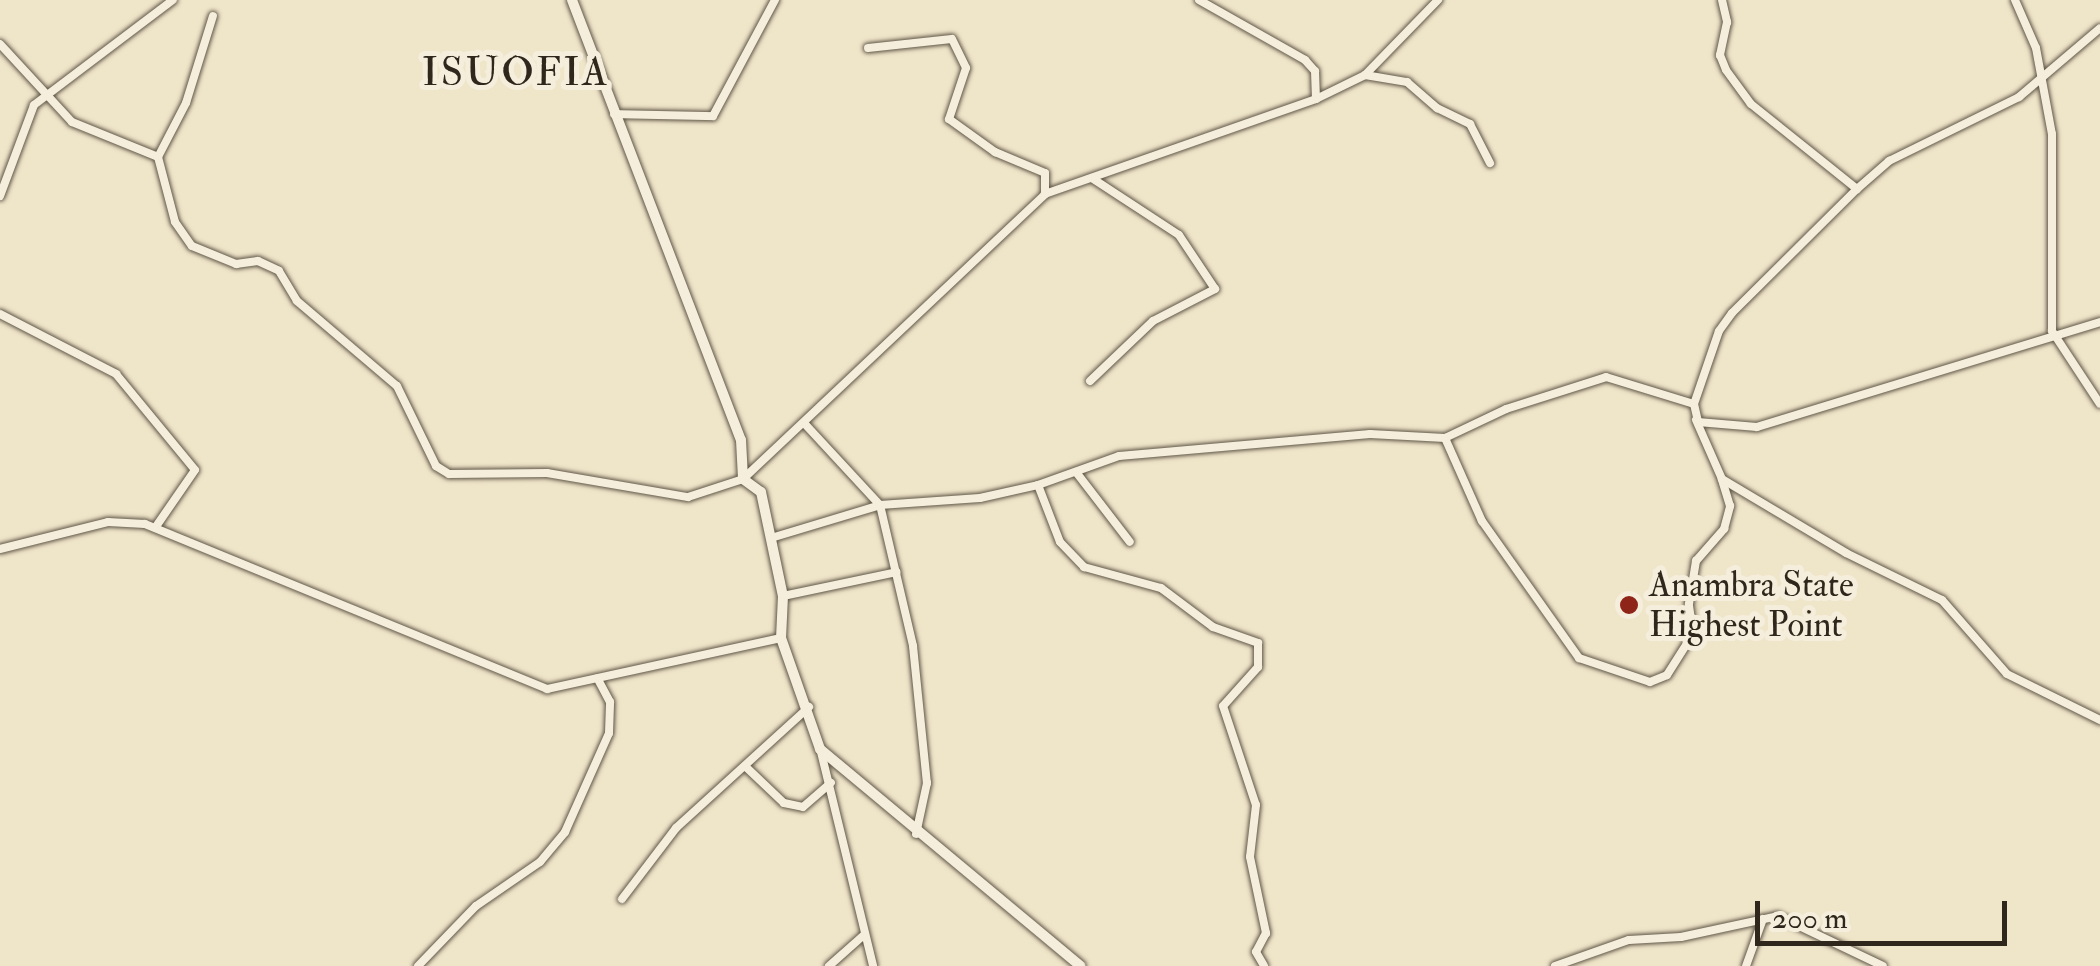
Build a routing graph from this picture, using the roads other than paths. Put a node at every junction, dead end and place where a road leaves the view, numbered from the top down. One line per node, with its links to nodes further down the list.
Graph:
1 (173, 0): 14 (street)
2 (572, 0): 16 (main road)
3 (776, 0): 16 (street)
4 (1198, 0): 15 (street)
5 (1438, 0): 12 (street)
6 (1722, 0): 20 (street)
7 (2015, 0): 13 (street)
8 (214, 16): 17 (street)
9 (2100, 28): 13 (street)
10 (0, 44): 14 (street)
11 (868, 48): 21 (street)
12 (1365, 75): 15 (street); 18 (street)
13 (2042, 76): 20 (street); 25 (street)
14 (47, 99): 17 (street); 22 (street)
15 (1316, 100): 19 (street)
16 (612, 114): 33 (main road)
17 (158, 157): 33 (street)
18 (1490, 163)
19 (1092, 178): 21 (street); 26 (street)
20 (1857, 189): 27 (street)
21 (1044, 194): 30 (street)
22 (0, 196)
23 (0, 314): 37 (street)
24 (2100, 322): 25 (street)
25 (2052, 332): 28 (street); 29 (street)
26 (1090, 381)
27 (1694, 404): 29 (street); 31 (street)
28 (2100, 404)
29 (1698, 422): 34 (street)
30 (804, 423): 33 (street); 36 (street)
31 (1445, 438): 32 (street); 34 (street)
32 (1076, 472): 35 (street); 39 (street)
33 (743, 479): 38 (main road)
34 (1722, 479): 46 (street)
35 (1038, 485): 36 (street); 58 (street)
36 (880, 505): 38 (street); 41 (street)
37 (154, 528): 40 (street); 44 (street)
38 (771, 538): 42 (main road)
39 (1130, 542)
40 (0, 550)
41 (897, 572): 42 (street); 50 (street)
42 (783, 596): 43 (main road)
43 (781, 638): 44 (street); 45 (main road)
44 (597, 678): 54 (street)
45 (809, 707): 47 (main road); 48 (street)
46 (2100, 720)
47 (820, 749): 49 (street); 50 (main road)
48 (746, 768): 49 (street); 51 (street)
49 (831, 783): 53 (street)
50 (916, 834): 57 (main road)
51 (622, 899)
52 (1763, 918): 59 (street); 60 (street); 61 (street)
53 (865, 934): 55 (street); 56 (street)
54 (418, 966)
55 (829, 966)
56 (874, 966)
57 (1080, 966)
58 (1264, 966)
59 (1554, 966)
60 (1746, 966)
61 (1883, 966)

